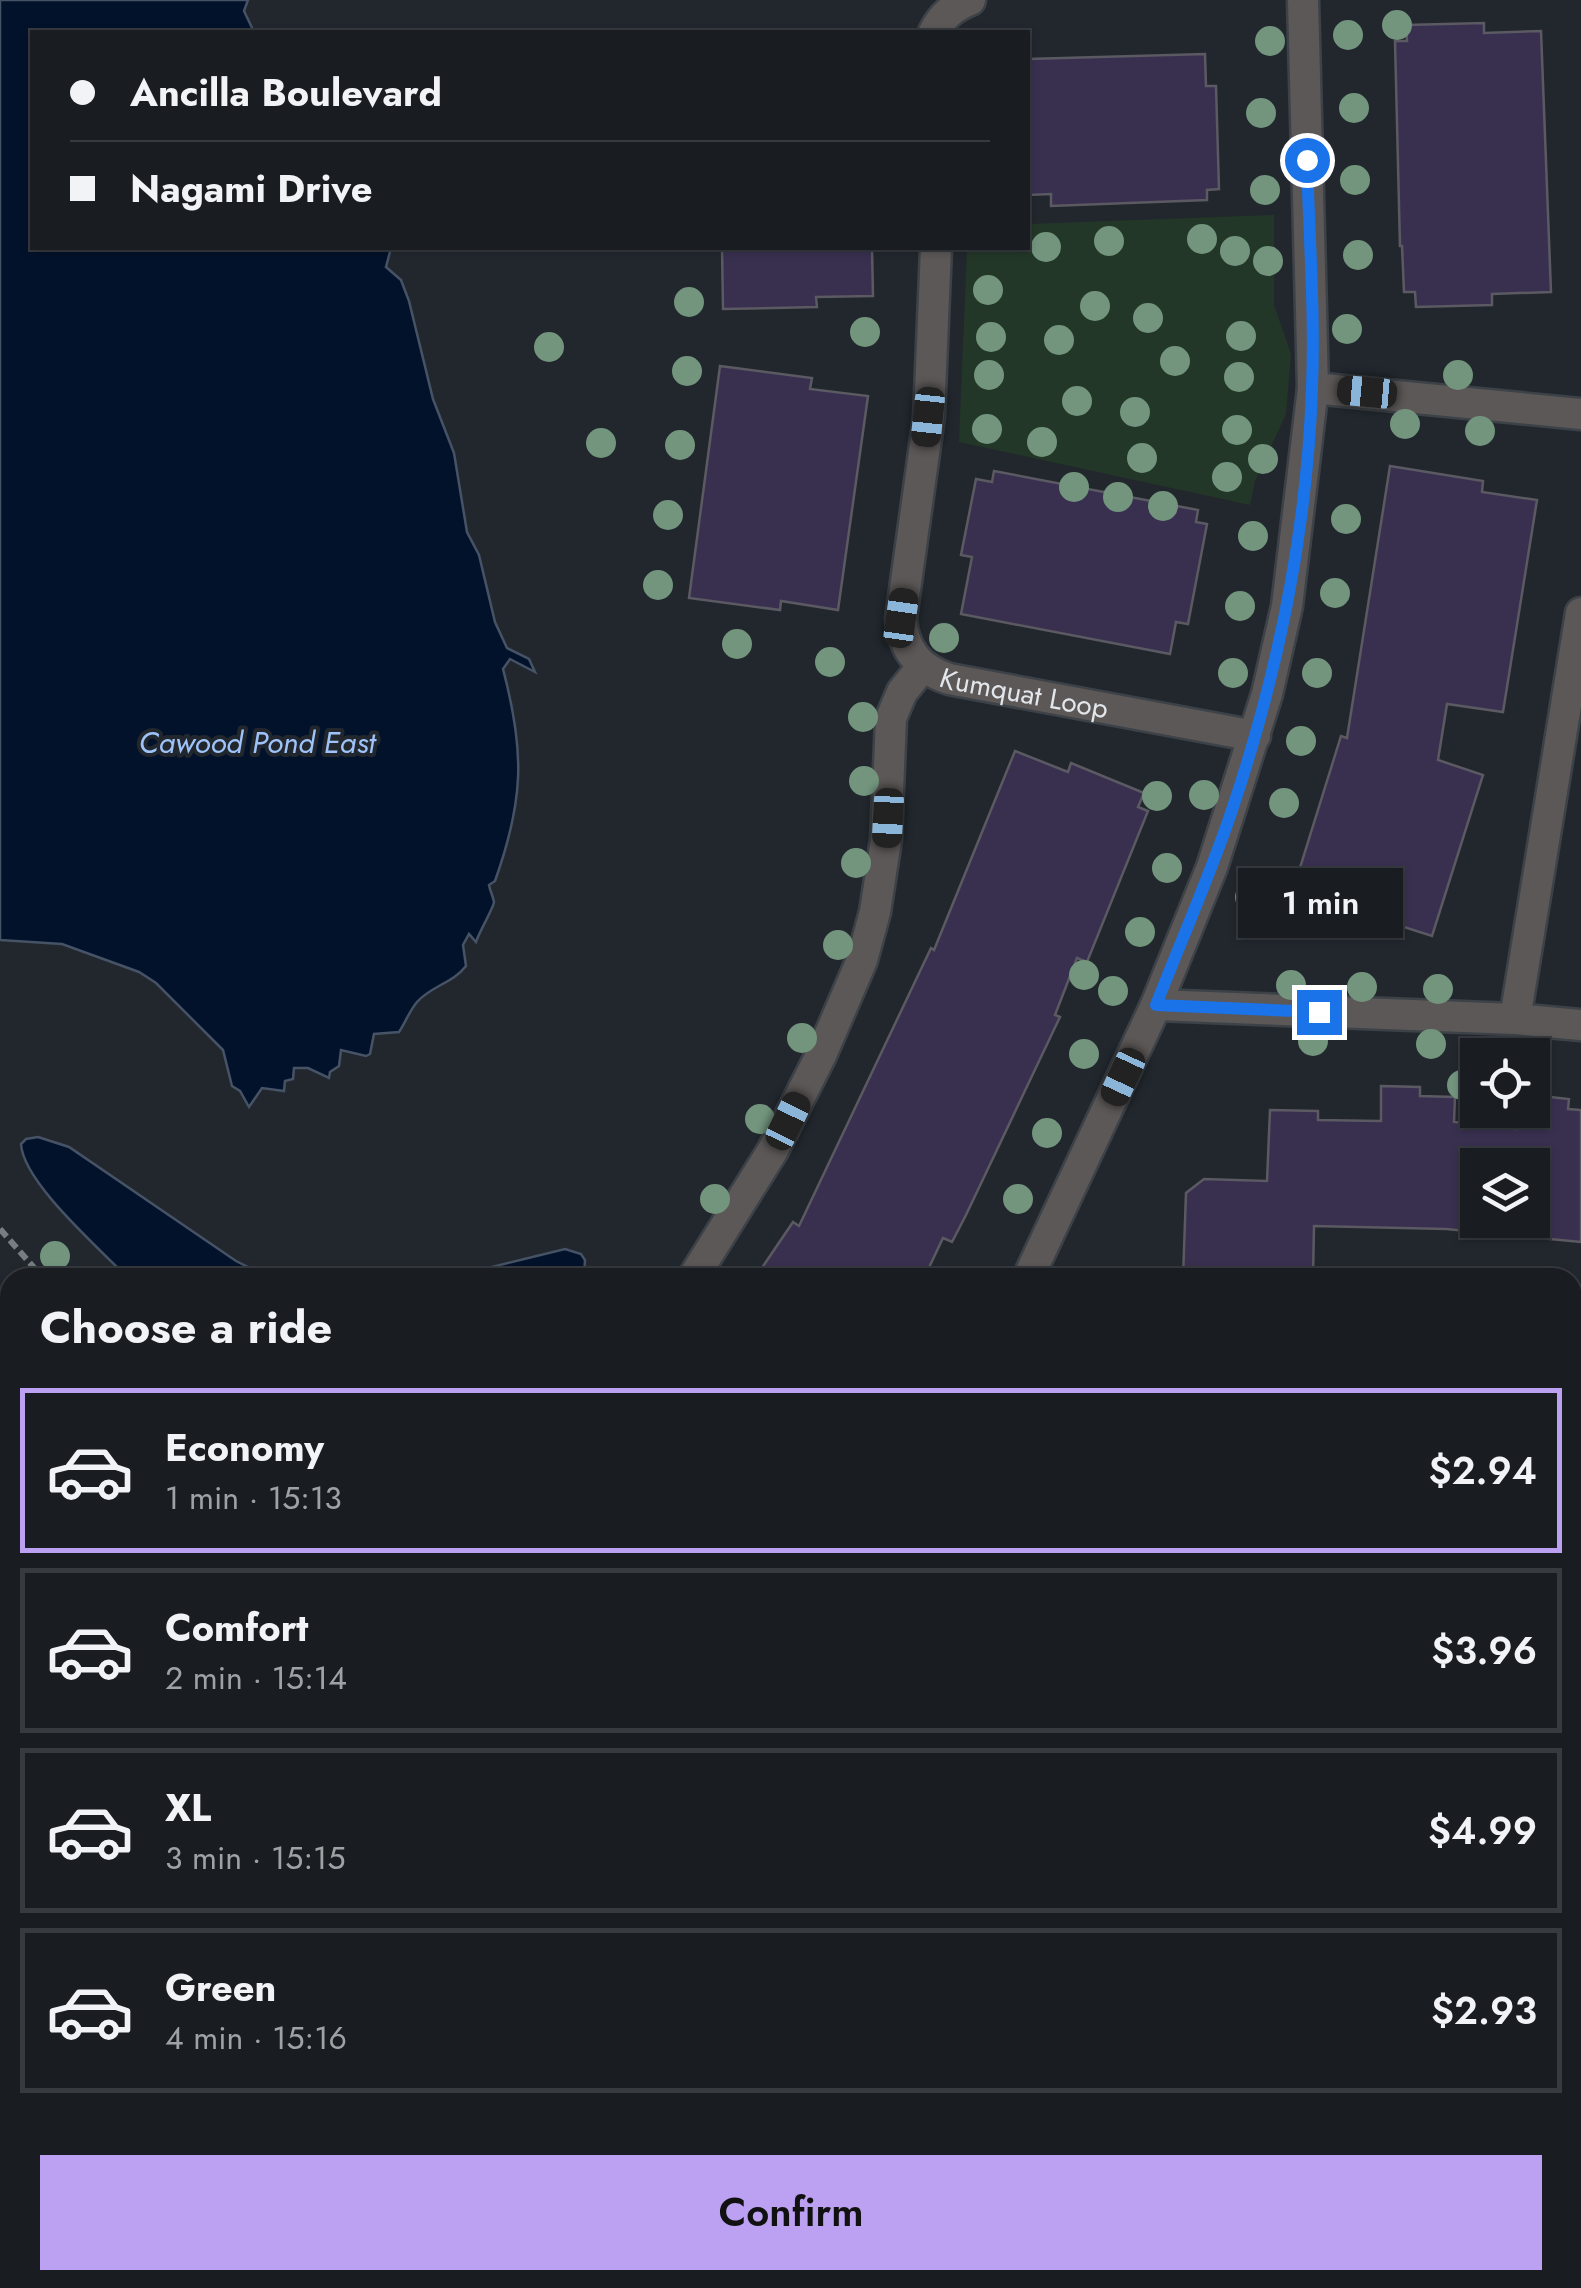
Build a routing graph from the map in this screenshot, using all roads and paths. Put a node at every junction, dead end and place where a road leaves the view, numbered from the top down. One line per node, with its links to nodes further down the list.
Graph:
1 (970, 0): 3 (street)
2 (1304, 0): 5 (street)
3 (936, 30)
4 (936, 250): 8 (street, Kumquat Loop)
5 (1312, 388): 6 (street); 9 (street)
6 (1581, 414)
7 (1581, 613): 11 (street)
8 (923, 666): 9 (street, Kumquat Loop); 15 (street)
9 (1254, 736): 10 (street)
10 (1156, 1005): 11 (street); 16 (street)
11 (1515, 1020): 12 (street)
12 (1581, 1025)
13 (0, 1230): 14 (path)
14 (34, 1268)
15 (699, 1268)
16 (1033, 1268)

